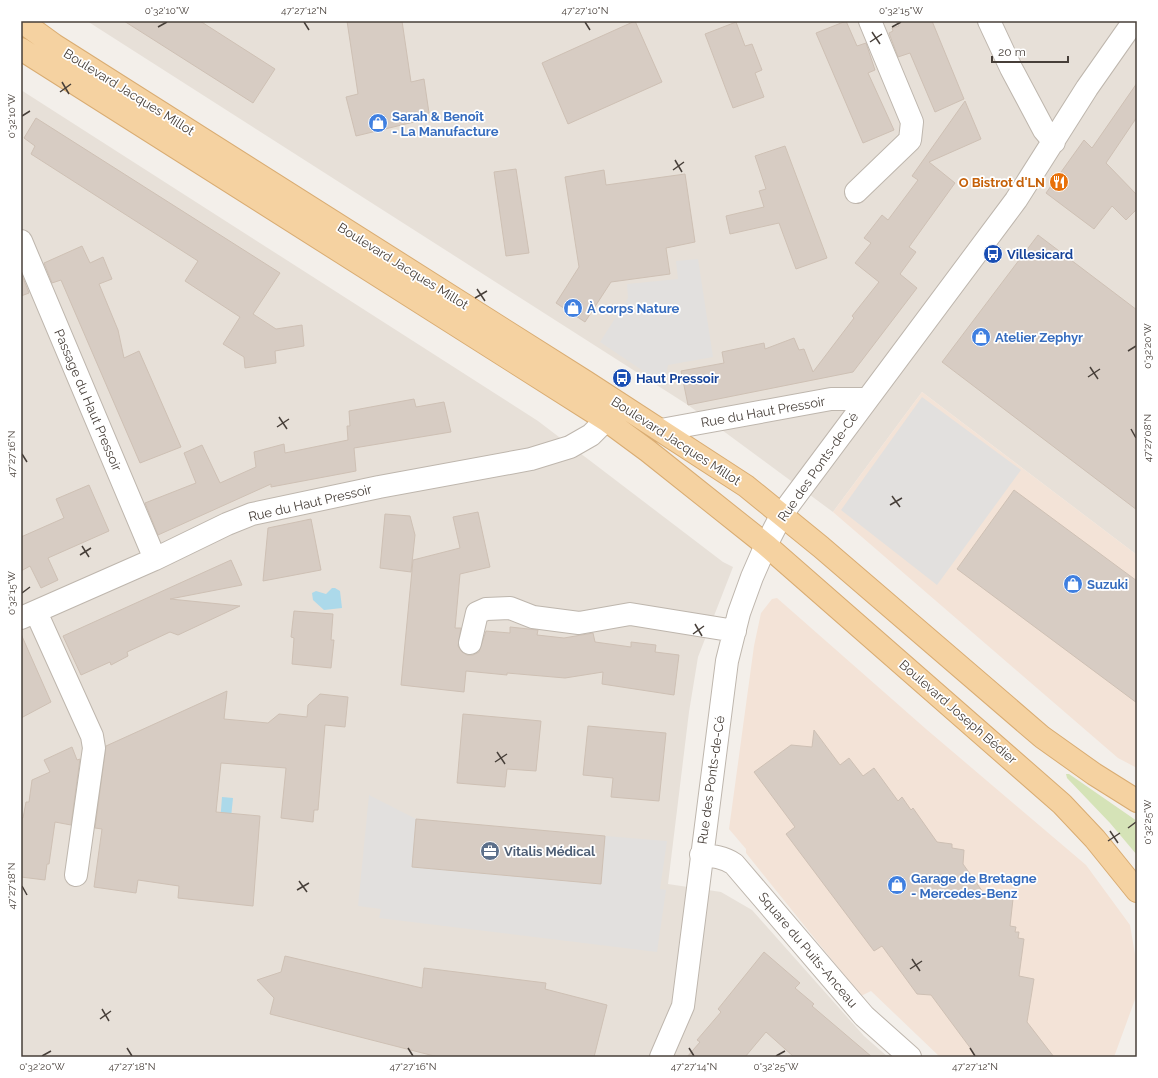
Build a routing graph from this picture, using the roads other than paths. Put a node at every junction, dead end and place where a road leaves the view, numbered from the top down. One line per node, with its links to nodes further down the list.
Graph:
1 (21, 21): 11 (main road, Boulevard Jacques Millot)
2 (870, 21): 7 (street)
3 (989, 21): 6 (street)
4 (1134, 21): 6 (street, Rue des Ponts-de-Cé)
5 (21, 49): 10 (main road, Boulevard Jacques Millot)
6 (1054, 142): 9 (street, Rue des Ponts-de-Cé)
7 (856, 192)
8 (21, 241): 14 (street, Passage du Haut Pressoir)
9 (866, 400): 11 (street, Rue du Haut Pressoir); 12 (street, Rue des Ponts-de-Cé)
10 (606, 420): 13 (main road, Boulevard Jacques Millot); 14 (street, Rue du Haut Pressoir)
11 (661, 430): 12 (main road, Boulevard Jacques Millot)
12 (782, 514): 13 (street, Rue des Ponts-de-Cé); 18 (main road)
13 (766, 545): 16 (street, Rue des Ponts-de-Cé); 21 (main road, Boulevard Joseph Bédier)
14 (155, 559): 15 (street, Rue du Haut Pressoir)
15 (29, 615): 20 (street)
16 (735, 630): 17 (street); 19 (street, Rue des Ponts-de-Cé)
17 (470, 643)
18 (1137, 801)
19 (701, 855): 22 (street, Rue des Ponts-de-Cé); 23 (street, Square du Puits-Anceau)
20 (76, 875)
21 (1137, 891)
22 (661, 1057)
23 (910, 1057)

